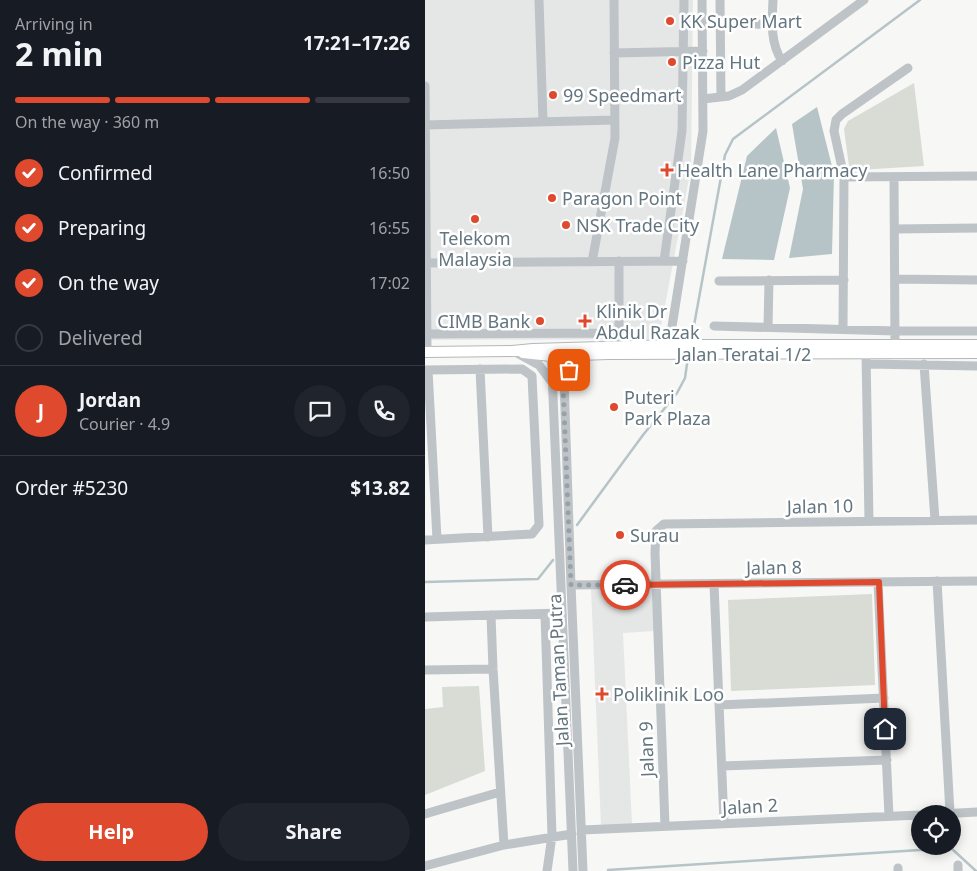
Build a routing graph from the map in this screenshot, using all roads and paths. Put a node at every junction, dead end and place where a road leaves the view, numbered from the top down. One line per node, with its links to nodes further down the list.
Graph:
1 (539, 0): 20 (street)
2 (614, 0): 12 (street)
3 (684, 0): 10 (street)
4 (702, 0): 11 (street)
5 (720, 0): 8 (street)
6 (773, 0): 9 (street)
7 (864, 0): 13 (street)
8 (720, 22): 9 (street); 16 (street)
9 (773, 25): 13 (street)
10 (683, 51): 11 (street); 12 (street); 28 (street)
11 (703, 51): 17 (street)
12 (614, 53): 19 (street)
13 (782, 61): 16 (street)
14 (908, 68): 23 (street)
15 (425, 86): 18 (street)
16 (721, 97): 17 (street)
17 (703, 99): 29 (street)
18 (425, 120): 21 (street)
19 (615, 120): 20 (street); 30 (street)
20 (543, 122): 21 (street)
21 (425, 124): 31 (street)
22 (977, 176): 24 (street)
23 (844, 177): 24 (street); 34 (street)
24 (894, 178): 26 (street)
25 (977, 228): 26 (street)
26 (895, 229): 32 (street)
27 (619, 261): 28 (street); 30 (street); 43 (street)
28 (664, 261): 29 (street)
29 (683, 261): 48 (street)
30 (592, 262): 31 (street)
31 (426, 263): 37 (street)
32 (895, 279): 35 (street); 41 (street)
33 (769, 280): 34 (street); 36 (street); 39 (street)
34 (844, 280): 40 (street)
35 (977, 280)
36 (719, 281)
37 (426, 301): 44 (street)
38 (714, 326): 39 (street)
39 (768, 327): 40 (street)
40 (843, 328): 41 (street)
41 (896, 331): 42 (street); 46 (street)
42 (977, 331)
43 (619, 333): 44 (street); 47 (street)
44 (427, 334): 50 (street)
45 (977, 344): 46 (main road, Jalan Teratai 1/2)
46 (895, 345): 48 (main road, Jalan Teratai 1/2)
47 (619, 346): 48 (main road, Jalan Teratai 1/2); 52 (main road, Jalan Teratai 1/2)
48 (668, 350): 54 (main road, Jalan Teratai 1/2); 55 (main road, Jalan Teratai 1/2)
49 (513, 351): 50 (main road, Jalan Teratai 1/2); 51 (main road, Jalan Teratai 1/2); 60 (street)
50 (426, 352)
51 (551, 352): 52 (main road, Jalan Teratai 1/2); 60 (street, Jalan Taman Putra)
52 (563, 352): 54 (main road, Jalan Teratai 1/2); 61 (street, Jalan Taman Putra)
53 (977, 353): 55 (main road, Jalan Teratai 1/2)
54 (591, 354): 61 (street)
55 (866, 359): 56 (street); 64 (street)
56 (924, 364): 57 (street); 62 (street)
57 (977, 366)
58 (480, 369): 59 (street); 66 (street); 66 (street)
59 (427, 370): 67 (street)
60 (551, 381): 75 (street, Jalan Taman Putra)
61 (563, 384): 74 (street, Jalan Taman Putra)
62 (935, 520): 63 (street, Jalan 10); 64 (street, Jalan 10)
63 (977, 520)
64 (869, 521): 65 (street, Jalan 10)
65 (664, 524): 72 (street, Jalan 9)
66 (488, 537): 67 (street)
67 (437, 539): 68 (street)
68 (425, 540)
69 (937, 581): 70 (street, Jalan 8); 71 (street, Jalan 8); 86 (street)
70 (977, 581)
71 (879, 582): 73 (street, Jalan 8); 81 (street)
72 (656, 584): 73 (street, Jalan 8); 74 (street, Jalan 8); 93 (street, Jalan 9)
73 (714, 584): 82 (street)
74 (571, 585): 94 (street, Jalan Taman Putra)
75 (562, 613): 76 (street); 95 (street, Jalan Taman Putra)
76 (545, 614): 77 (street); 96 (street)
77 (491, 615): 78 (street); 79 (street)
78 (425, 617)
79 (493, 669): 80 (street); 85 (street)
80 (425, 670)
81 (884, 698): 82 (street); 83 (street)
82 (719, 706): 84 (street)
83 (887, 760): 84 (street); 91 (street)
84 (722, 766): 92 (street)
85 (500, 792): 89 (street); 97 (street)
86 (950, 805)
87 (977, 812): 88 (street)
88 (961, 813)
89 (425, 814)
90 (911, 815): 91 (street, Jalan 2)
91 (889, 816): 92 (street, Jalan 2)
92 (724, 824): 93 (street, Jalan 2)
93 (665, 826): 94 (street, Jalan 2)
94 (582, 830): 101 (street, Jalan Taman Putra)
95 (572, 834): 96 (street); 100 (street, Jalan Taman Putra)
96 (552, 836): 97 (street); 99 (street)
97 (504, 845): 98 (street)
98 (425, 866)
99 (547, 871)
100 (573, 871)
101 (583, 871)

